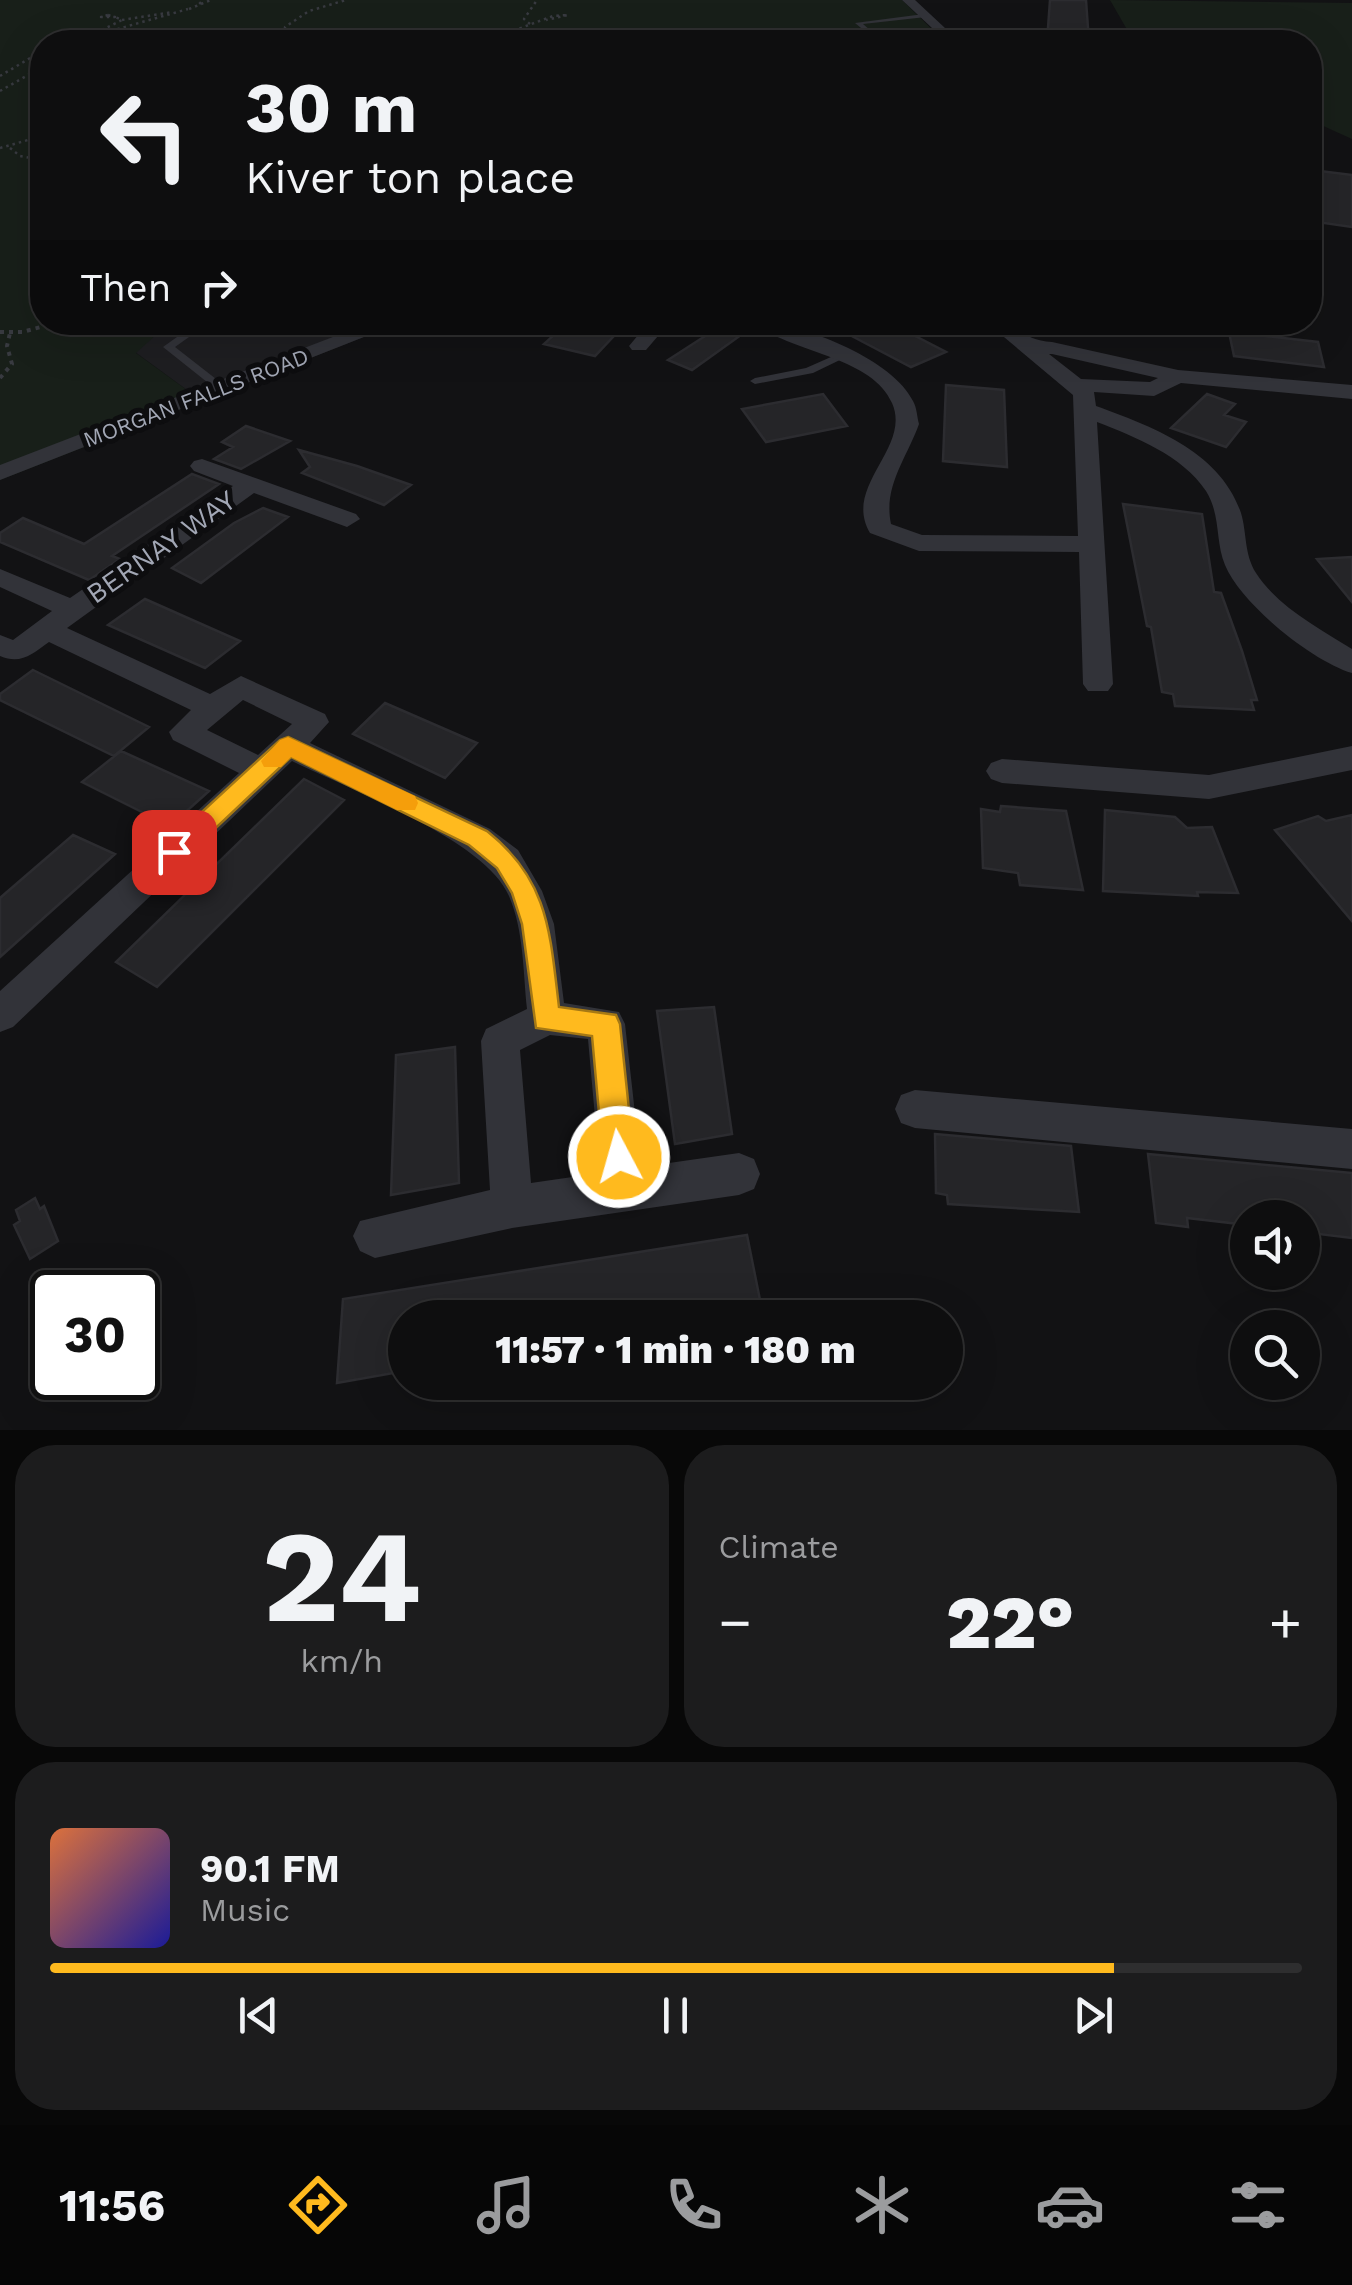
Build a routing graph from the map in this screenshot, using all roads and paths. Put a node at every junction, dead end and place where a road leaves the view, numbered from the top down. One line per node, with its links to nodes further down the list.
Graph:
1 (211, 0): 5 (path)
2 (346, 0): 14 (path)
3 (537, 0): 11 (path)
4 (908, 0): 7 (street)
5 (199, 2): 6 (path)
6 (188, 9): 9 (path); 13 (path)
7 (924, 16): 16 (lane); 17 (street)
8 (115, 17): 9 (path)
9 (122, 20): 12 (path)
10 (546, 20): 11 (path)
11 (530, 24): 15 (path)
12 (102, 30)
13 (114, 30)
14 (284, 30)
15 (514, 30)
16 (866, 30)
17 (940, 30)
18 (30, 58): 20 (path)
19 (30, 74): 21 (path)
20 (0, 76)
21 (0, 92)
22 (30, 140): 24 (path)
23 (0, 148): 24 (path)
24 (10, 148): 25 (path)
25 (30, 158)
26 (30, 329): 28 (path)
27 (0, 332): 28 (path)
28 (10, 333): 39 (path)
29 (187, 335): 41 (lane)
30 (342, 335): 41 (street, MORGAN FALLS ROAD)
31 (649, 335): 35 (street)
32 (793, 335): 37 (street)
33 (1011, 335): 36 (street)
34 (1052, 335): 36 (street)
35 (639, 346)
36 (1024, 347): 38 (street); 43 (street)
37 (840, 356): 40 (lane); 48 (street)
38 (1178, 376): 42 (street); 43 (street)
39 (0, 378)
40 (755, 381)
41 (221, 388): 45 (street, MORGAN FALLS ROAD)
42 (1352, 392)
43 (1080, 398): 48 (street); 53 (street)
44 (202, 466): 46 (street)
45 (0, 473)
46 (250, 485): 47 (street); 50 (street, BERNAY WAY)
47 (346, 519)
48 (1091, 544): 54 (street)
49 (0, 577): 50 (street)
50 (72, 609): 51 (street, BERNAY WAY)
51 (47, 630): 52 (street, BERNAY WAY); 55 (street)
52 (0, 645)
53 (1348, 658)
54 (1098, 684)
55 (213, 708): 56 (street); 59 (street)
56 (288, 746): 59 (street); 61 (street)
57 (1352, 758): 58 (street)
58 (1002, 770)
59 (262, 771): 60 (street)
60 (0, 1015)
61 (546, 1018): 65 (street); 66 (street)
62 (915, 1108): 63 (street)
63 (1352, 1149)
64 (739, 1174): 65 (street)
65 (622, 1190): 66 (street)
66 (512, 1208): 67 (street)
67 (374, 1236)

